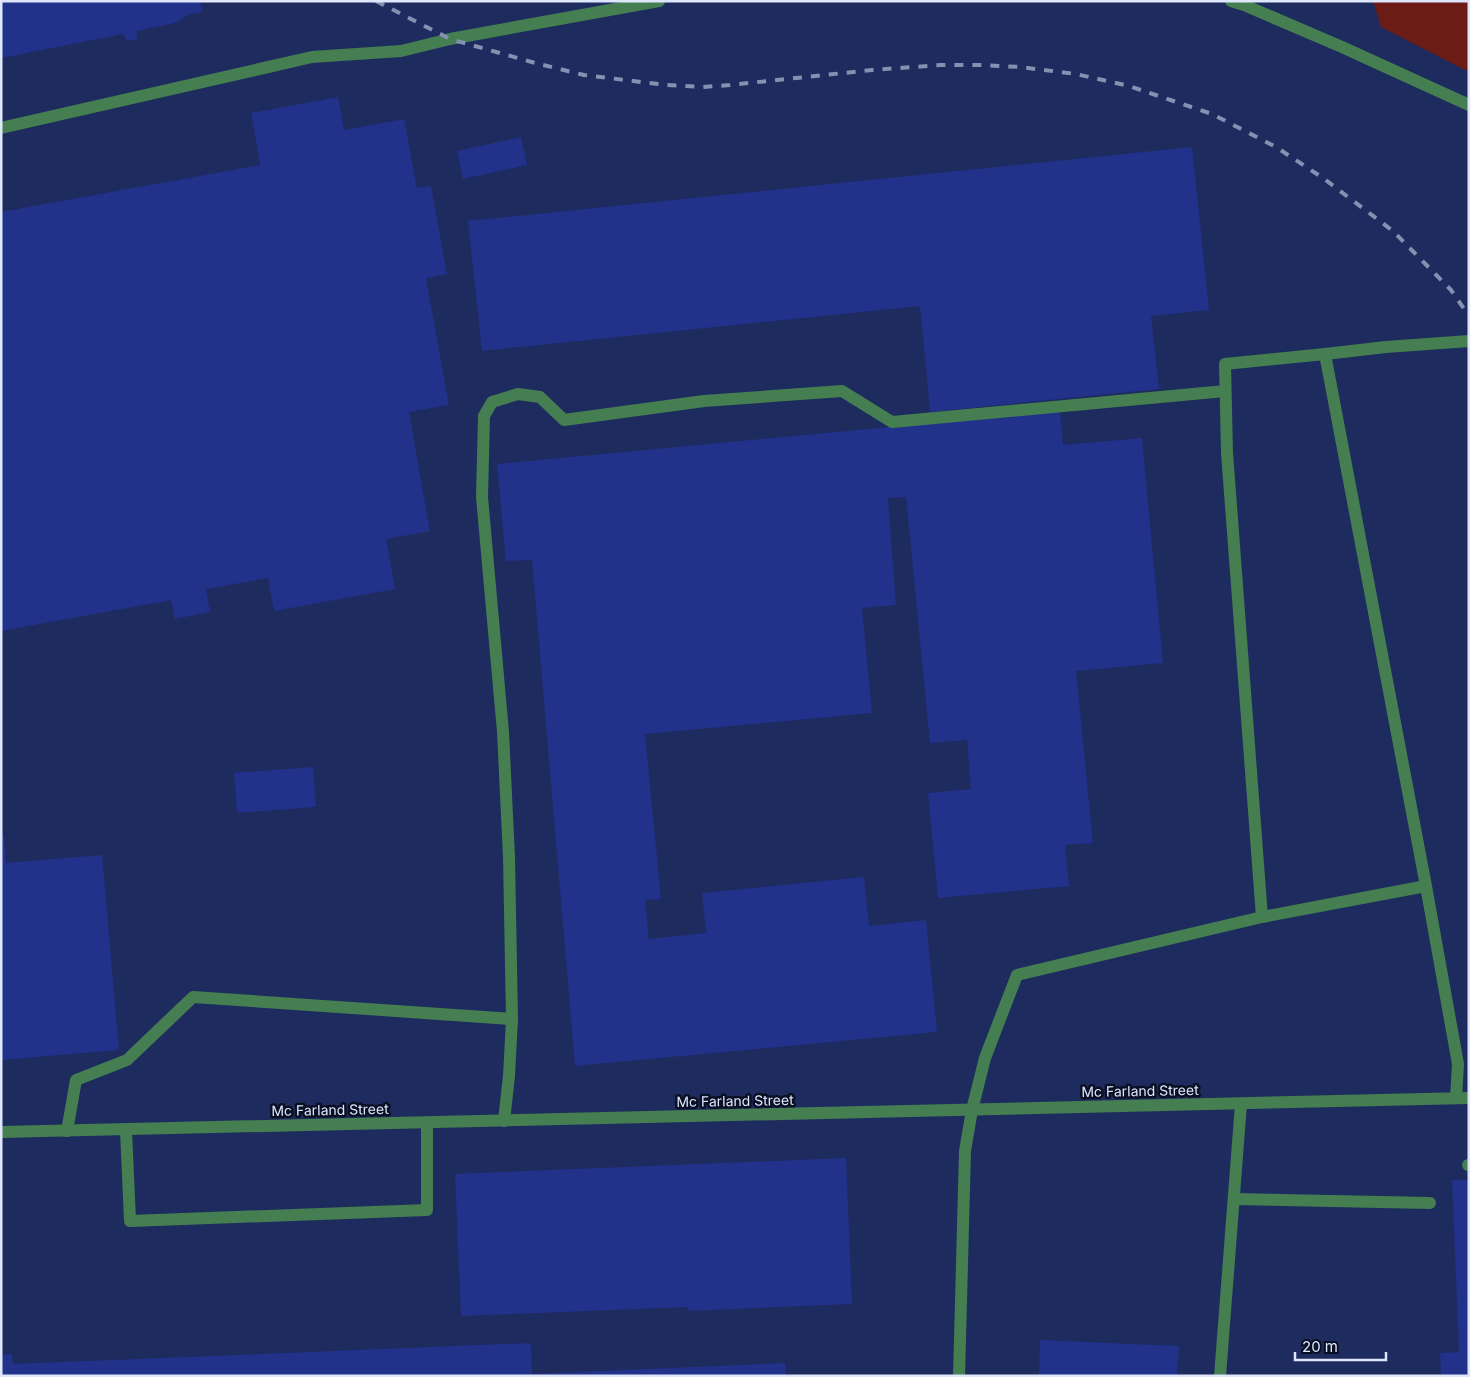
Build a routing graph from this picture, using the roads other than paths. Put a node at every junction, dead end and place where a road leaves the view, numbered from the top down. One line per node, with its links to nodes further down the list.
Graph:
1 (659, 1): 4 (street)
2 (1232, 1): 3 (street)
3 (1469, 105)
4 (1, 128)
5 (1469, 341): 6 (street)
6 (1325, 354): 7 (street); 8 (street)
7 (1225, 391): 9 (street); 10 (street)
8 (1426, 886): 9 (street); 11 (street)
9 (1262, 917): 14 (street)
10 (512, 1019): 15 (street); 18 (street)
11 (1456, 1098): 12 (street, Mc Farland Street); 13 (street, Mc Farland Street)
12 (1469, 1098)
13 (1241, 1104): 14 (street, Mc Farland Street); 20 (street)
14 (972, 1110): 15 (street, Mc Farland Street); 22 (street)
15 (504, 1121): 16 (street, Mc Farland Street)
16 (427, 1123): 17 (street, Mc Farland Street); 17 (street)
17 (126, 1130): 18 (street, Mc Farland Street)
18 (67, 1131): 19 (street, Mc Farland Street)
19 (1, 1132)
20 (1234, 1199): 21 (street); 23 (street)
21 (1430, 1203)
22 (960, 1376)
23 (1220, 1376)

